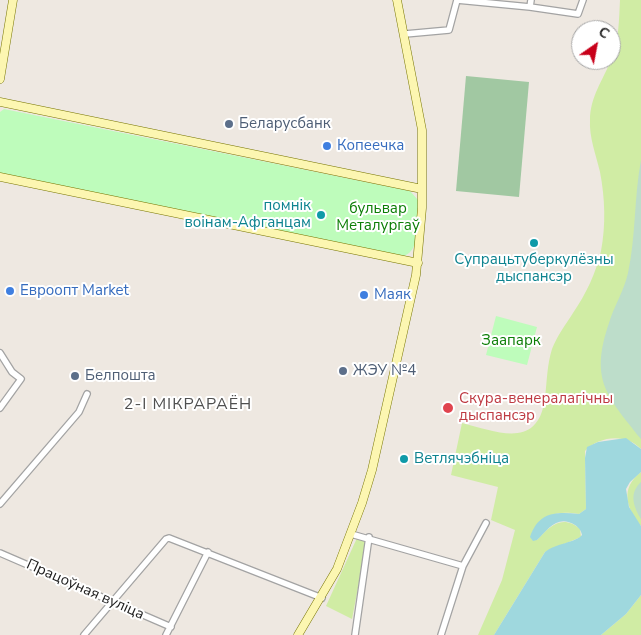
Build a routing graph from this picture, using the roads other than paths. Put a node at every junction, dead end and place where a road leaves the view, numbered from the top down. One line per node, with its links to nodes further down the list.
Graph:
1 (13, 0): 8 (main road)
2 (397, 0): 7 (main road)
3 (457, 0): 6 (street); 7 (street)
4 (531, 0): 6 (street)
5 (583, 0): 6 (street)
6 (530, 7)
7 (405, 34): 11 (main road)
8 (0, 79)
9 (0, 102): 11 (main road)
10 (0, 177): 12 (main road)
11 (422, 189): 12 (main road)
12 (418, 263): 18 (main road)
13 (0, 353): 15 (street)
14 (87, 394): 16 (street)
15 (0, 408)
16 (0, 504)
17 (486, 523): 22 (street)
18 (351, 534): 19 (street); 23 (main road)
19 (369, 537): 22 (street); 29 (street)
20 (208, 552): 23 (street); 24 (street); 25 (street)
21 (0, 553): 24 (street, Працоўная вуліца)
22 (463, 566): 30 (street)
23 (322, 598): 28 (main road)
24 (111, 603): 25 (street, Працоўная вуліца); 26 (street)
25 (171, 627): 27 (street)
26 (84, 635)
27 (166, 635)
28 (298, 635)
29 (355, 635)
30 (441, 635)

